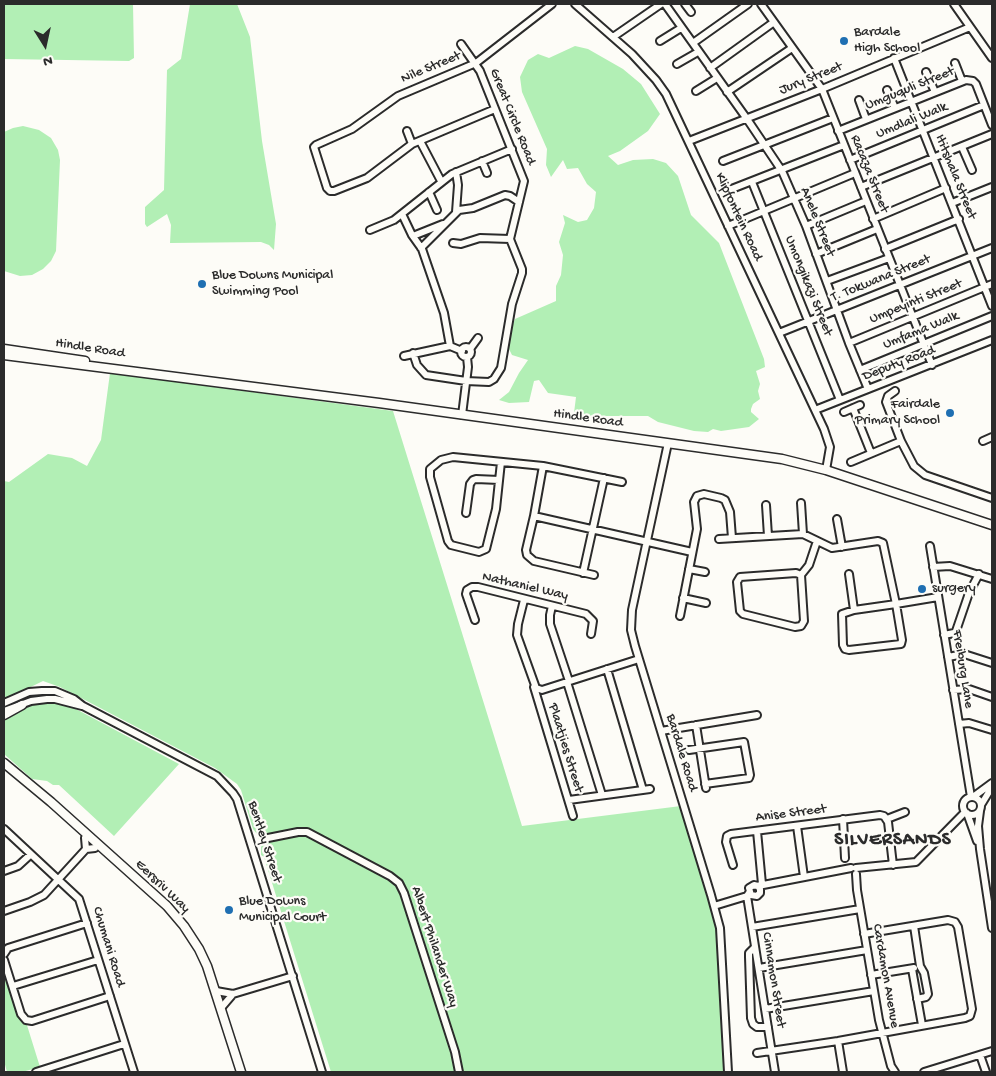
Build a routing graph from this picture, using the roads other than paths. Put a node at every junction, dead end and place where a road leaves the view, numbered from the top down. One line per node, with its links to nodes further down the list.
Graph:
1 (552, 4): 22 (street, Nile Street)
2 (575, 4): 13 (street, Klipfontein Road)
3 (660, 4): 13 (street)
4 (665, 4): 12 (street, Anele Street)
5 (685, 4): 9 (street)
6 (748, 4): 15 (street)
7 (761, 4): 10 (street, Racaza Street)
8 (957, 5): 11 (street)
9 (691, 12)
10 (774, 22): 17 (street, Racaza Street); 24 (street)
11 (970, 27): 19 (street, Jury Street); 20 (street)
12 (681, 28): 14 (street); 15 (street, Anele Street)
13 (613, 37): 47 (street, Klipfontein Road)
14 (660, 41)
15 (693, 43): 18 (street, Anele Street)
16 (461, 44): 22 (street, Great Circle Road)
17 (792, 48): 28 (street, Racaza Street); 31 (street)
18 (698, 52): 23 (street); 24 (street, Anele Street)
19 (894, 58): 28 (street, Jury Street); 34 (street, Ititshala Street)
20 (992, 58)
21 (955, 62): 27 (street)
22 (476, 63): 37 (street, Great Circle Road); 48 (street, Nile Street)
23 (677, 64)
24 (710, 68): 26 (street, Anele Street)
25 (926, 72): 32 (street)
26 (717, 78): 30 (street); 31 (street, Anele Street)
27 (962, 81): 32 (street, Umguquli Street); 35 (street, Umguquli Street)
28 (822, 89): 38 (street, Racaza Street); 39 (street, Jury Street)
29 (887, 90): 36 (street)
30 (696, 91)
31 (728, 92): 39 (street, Anele Street)
32 (935, 92): 34 (street, Umguquli Street)
33 (859, 100): 40 (street)
34 (910, 102): 36 (street, Umguquli Street); 42 (street, Ititshala Street)
35 (984, 105): 41 (street, Umguquli Street); 42 (street, Umdlali Walk)
36 (895, 108): 40 (street, Umguquli Street)
37 (495, 109): 46 (street); 52 (street, Great Circle Road)
38 (833, 118): 44 (street, Racaza Street); 49 (street)
39 (747, 119): 47 (street, Jury Street); 49 (street, Anele Street)
40 (866, 119): 44 (street, Umguquli Street)
41 (992, 126)
42 (922, 130): 53 (street, Ititshala Street); 55 (street, Umdlali Walk)
43 (407, 131): 48 (street)
44 (838, 131): 50 (street, Racaza Street)
45 (992, 134): 51 (street)
46 (420, 141): 48 (street); 62 (street)
47 (689, 141): 80 (street, Klipfontein Road)
48 (412, 144)
49 (764, 145): 56 (street); 57 (street, Anele Street)
50 (844, 145): 55 (street, Racaza Street); 57 (street)
51 (962, 147): 53 (street); 58 (street)
52 (512, 149): 54 (street); 71 (street, Great Circle Road)
53 (934, 158): 64 (street); 66 (street, Ititshala Street)
54 (482, 160): 59 (street); 60 (street)
55 (850, 160): 61 (street, Racaza Street)
56 (723, 161)
57 (782, 170): 63 (street); 69 (street, Anele Street)
58 (972, 170)
59 (456, 172): 62 (street); 75 (street)
60 (487, 173)
61 (855, 173): 64 (street, Racaza Street); 69 (street)
62 (441, 181): 68 (street)
63 (752, 182): 67 (street); 74 (street, Umongikazi Street)
64 (861, 187): 70 (street, Racaza Street)
65 (992, 187): 72 (street)
66 (946, 188): 72 (street, Ititshala Street); 77 (street)
67 (729, 190)
68 (429, 192): 73 (street); 76 (street)
69 (794, 198): 74 (street); 81 (street, Anele Street)
70 (866, 200): 77 (street, Racaza Street); 81 (street)
71 (519, 202): 75 (street); 85 (street, Great Circle Road)
72 (952, 203): 78 (street, Ititshala Street)
73 (437, 210)
74 (765, 211): 80 (street); 101 (street, Umongikazi Street)
75 (456, 212): 79 (street)
76 (402, 214): 83 (street); 84 (street)
77 (873, 219): 82 (street, Racaza Street)
78 (959, 219): 88 (street); 91 (street, Ititshala Street)
79 (444, 224): 84 (street); 87 (street)
80 (728, 226): 102 (street, Klipfontein Road)
81 (806, 226): 90 (street, Anele Street)
82 (877, 229): 88 (street, Racaza Street); 90 (street)
83 (370, 230)
84 (413, 236): 87 (street)
85 (510, 239): 86 (street); 118 (street)
86 (453, 243)
87 (421, 248): 107 (street)
88 (885, 248): 92 (street, Racaza Street)
89 (992, 248): 91 (street, T. Tokwana Street)
90 (816, 254): 93 (street, Anele Street)
91 (973, 256): 95 (street, T. Tokwana Street); 96 (street, Ititshala Street)
92 (889, 258): 93 (street); 95 (street, Racaza Street)
93 (827, 281): 98 (street, Anele Street)
94 (992, 284): 96 (street, Umpeyinti Street)
95 (900, 285): 98 (street, T. Tokwana Street); 100 (street, Racaza Street)
96 (985, 287): 97 (street, Ititshala Street); 100 (street, Umpeyinti Street)
97 (992, 306)
98 (838, 310): 101 (street, T. Tokwana Street); 105 (street, Anele Street)
99 (992, 316): 106 (street, Umfama Walk)
100 (912, 317): 105 (street, Umpeyinti Street); 106 (street, Racaza Street)
101 (809, 322): 102 (street, T. Tokwana Street); 121 (street, Umongikazi Street)
102 (779, 334): 122 (street, Klipfontein Road)
103 (478, 338): 109 (street)
104 (992, 340): 115 (street, Deputy Road)
105 (849, 343): 116 (street, Anele Street)
106 (923, 343): 115 (street, Racaza Street); 116 (street, Umfama Walk)
107 (450, 346): 110 (street); 111 (street)
108 (4, 349): 117 (main road, Hindle Road)
109 (470, 349): 110 (street); 114 (street)
110 (462, 350): 114 (street)
111 (413, 353): 113 (street); 118 (street)
112 (4, 355): 117 (main road, Hindle Road)
113 (404, 356)
114 (467, 357): 118 (street)
115 (932, 365): 119 (street, Deputy Road)
116 (860, 370): 119 (street, Anele Street)
117 (173, 376): 124 (main road, Hindle Road)
118 (466, 381): 124 (street)
119 (868, 390): 121 (street, Deputy Road)
120 (895, 392): 126 (street)
121 (840, 400): 122 (street, Deputy Road)
122 (815, 410): 133 (street, Klipfontein Road)
123 (844, 412): 129 (street)
124 (462, 415): 128 (main road, Hindle Road)
125 (992, 437): 127 (street)
126 (901, 441): 129 (street); 137 (street)
127 (983, 441)
128 (668, 442): 133 (main road, Hindle Road); 149 (street, Bardale Road)
129 (871, 453): 131 (street)
130 (501, 462): 132 (street); 135 (street); 135 (street)
131 (851, 462)
132 (543, 466): 134 (street); 141 (street)
133 (826, 470): 143 (main road, Hindle Road)
134 (604, 478): 136 (street); 144 (street)
135 (499, 480): 140 (street)
136 (622, 482)
137 (992, 498)
138 (801, 503): 145 (street)
139 (766, 505): 146 (street)
140 (466, 513)
141 (534, 516): 144 (street); 157 (street)
142 (837, 519): 152 (street)
143 (992, 525)
144 (592, 529): 149 (street); 157 (street)
145 (803, 534): 146 (street); 150 (street)
146 (768, 536): 147 (street)
147 (732, 538): 148 (street); 153 (street)
148 (719, 539)
149 (647, 542): 153 (street); 175 (street, Bardale Road)
150 (817, 542): 152 (street); 161 (street)
151 (930, 546): 154 (street, Freiburg Lane)
152 (842, 547): 167 (street)
153 (692, 552): 155 (street)
154 (933, 567): 159 (street); 163 (street, Freiburg Lane)
155 (689, 569): 156 (street); 164 (street)
156 (705, 572)
157 (583, 573): 160 (street)
158 (849, 574): 169 (street)
159 (979, 574): 162 (street); 173 (street)
160 (594, 575)
161 (801, 575): 161 (street)
162 (992, 579)
163 (938, 597): 167 (street); 173 (street, Freiburg Lane)
164 (683, 598): 166 (street); 170 (street)
165 (524, 600): 168 (street, Nathaniel Way); 171 (street, Nathaniel Way); 179 (street, Plaatjies Street)
166 (706, 603)
167 (896, 604): 169 (street); 169 (street)
168 (552, 606): 172 (street, Nathaniel Way); 178 (street)
169 (854, 610)
170 (680, 616)
171 (475, 620)
172 (591, 634)
173 (944, 635): 174 (street, Freiburg Lane)
174 (948, 656): 176 (street); 180 (street, Freiburg Lane)
175 (638, 659): 177 (street); 191 (street, Bardale Road)
176 (992, 663)
177 (607, 669): 178 (street); 196 (street)
178 (568, 681): 179 (street); 196 (street)
179 (534, 686): 198 (street, Plaatjies Street)
180 (953, 690): 181 (street); 188 (street, Freiburg Lane)
181 (992, 697)
182 (4, 702): 184 (street, Bentley Street)
183 (22, 705): 184 (street, Bentley Street); 185 (street, Bentley Street); 186 (main road)
184 (83, 706): 240 (street, Bentley Street)
185 (4, 711)
186 (4, 715)
187 (757, 715): 189 (street)
188 (959, 724): 190 (street); 197 (street, Freiburg Lane)
189 (696, 725): 191 (street); 192 (street)
190 (992, 730)
191 (661, 731): 223 (street, Bardale Road)
192 (700, 748): 192 (street); 193 (street)
193 (689, 750)
194 (4, 764): 208 (main road, Eersriv Way); 242 (main road, Eersriv Way)
195 (992, 785): 197 (street); 199 (street)
196 (602, 795): 198 (street)
197 (972, 797): 199 (street); 201 (street)
198 (569, 800): 202 (street, Plaatjies Street)
199 (981, 808): 201 (street); 212 (street)
200 (905, 812): 203 (street, Anise Street)
201 (966, 812): 212 (street); 216 (street)
202 (573, 816)
203 (887, 819): 204 (street, Anise Street); 216 (street)
204 (843, 820): 205 (street, Anise Street); 214 (street)
205 (797, 826): 207 (street, Anise Street); 219 (street)
206 (4, 829): 213 (street, Chumani Road)
207 (757, 831): 215 (street, Anise Street); 221 (street)
208 (85, 838): 210 (main road, Eersriv Way); 211 (street)
209 (268, 838): 263 (street, Albert Philander Way)
210 (95, 848): 211 (street); 261 (main road, Eersriv Way)
211 (86, 849): 220 (street)
212 (980, 849): 229 (street)
213 (30, 854): 217 (street); 220 (street, Chumani Road)
214 (845, 858)
215 (733, 864)
216 (894, 865): 218 (street)
217 (4, 870)
218 (854, 871): 219 (street); 224 (street, Cardamon Avenue)
219 (804, 877): 221 (street)
220 (59, 879): 225 (street); 226 (street, Chumani Road)
221 (760, 885): 222 (street)
222 (748, 895): 223 (street); 228 (street, Cinnamon Street)
223 (714, 906): 264 (street, Bardale Road)
224 (860, 909): 228 (street); 230 (street, Cardamon Avenue)
225 (4, 910)
226 (87, 923): 233 (street); 235 (street, Chumani Road)
227 (914, 926): 230 (street); 236 (street); 249 (street)
228 (752, 927): 231 (street, Cinnamon Street)
229 (992, 928)
230 (864, 934): 232 (street, Cardamon Avenue)
231 (755, 946): 237 (street, Cinnamon Street); 250 (street)
232 (867, 950): 237 (street); 239 (street, Cardamon Avenue)
233 (4, 954)
234 (4, 960): 241 (street)
235 (98, 960): 241 (street); 245 (street, Chumani Road)
236 (920, 966): 238 (street); 246 (street)
237 (759, 968): 248 (street, Cinnamon Street)
238 (912, 969): 239 (street); 246 (street)
239 (871, 975): 243 (street, Cardamon Avenue)
240 (293, 976): 244 (street); 258 (street, Bentley Street)
241 (13, 986): 245 (street)
242 (216, 991): 244 (street); 247 (main road, Eersriv Way)
243 (874, 991): 248 (street); 251 (street, Cardamon Avenue)
244 (233, 994): 247 (street)
245 (110, 996): 253 (street, Chumani Road)
246 (917, 999): 249 (street)
247 (221, 1008): 262 (main road, Eersriv Way)
248 (766, 1009): 250 (street, Cinnamon Street)
249 (922, 1025): 251 (street)
250 (768, 1027): 254 (street, Cinnamon Street)
251 (882, 1033): 252 (street); 267 (street, Cardamon Avenue)
252 (838, 1041): 254 (street); 266 (street)
253 (124, 1044): 259 (street); 260 (street, Chumani Road)
254 (772, 1051): 256 (street); 265 (street, Cinnamon Street)
255 (991, 1052): 257 (street)
256 (757, 1053)
257 (980, 1055): 268 (street); 269 (street)
258 (322, 1070)
259 (36, 1072)
260 (134, 1072)
261 (236, 1072)
262 (241, 1072)
263 (460, 1072)
264 (728, 1072)
265 (775, 1072)
266 (843, 1072)
267 (895, 1072)
268 (924, 1072)
269 (986, 1072)

